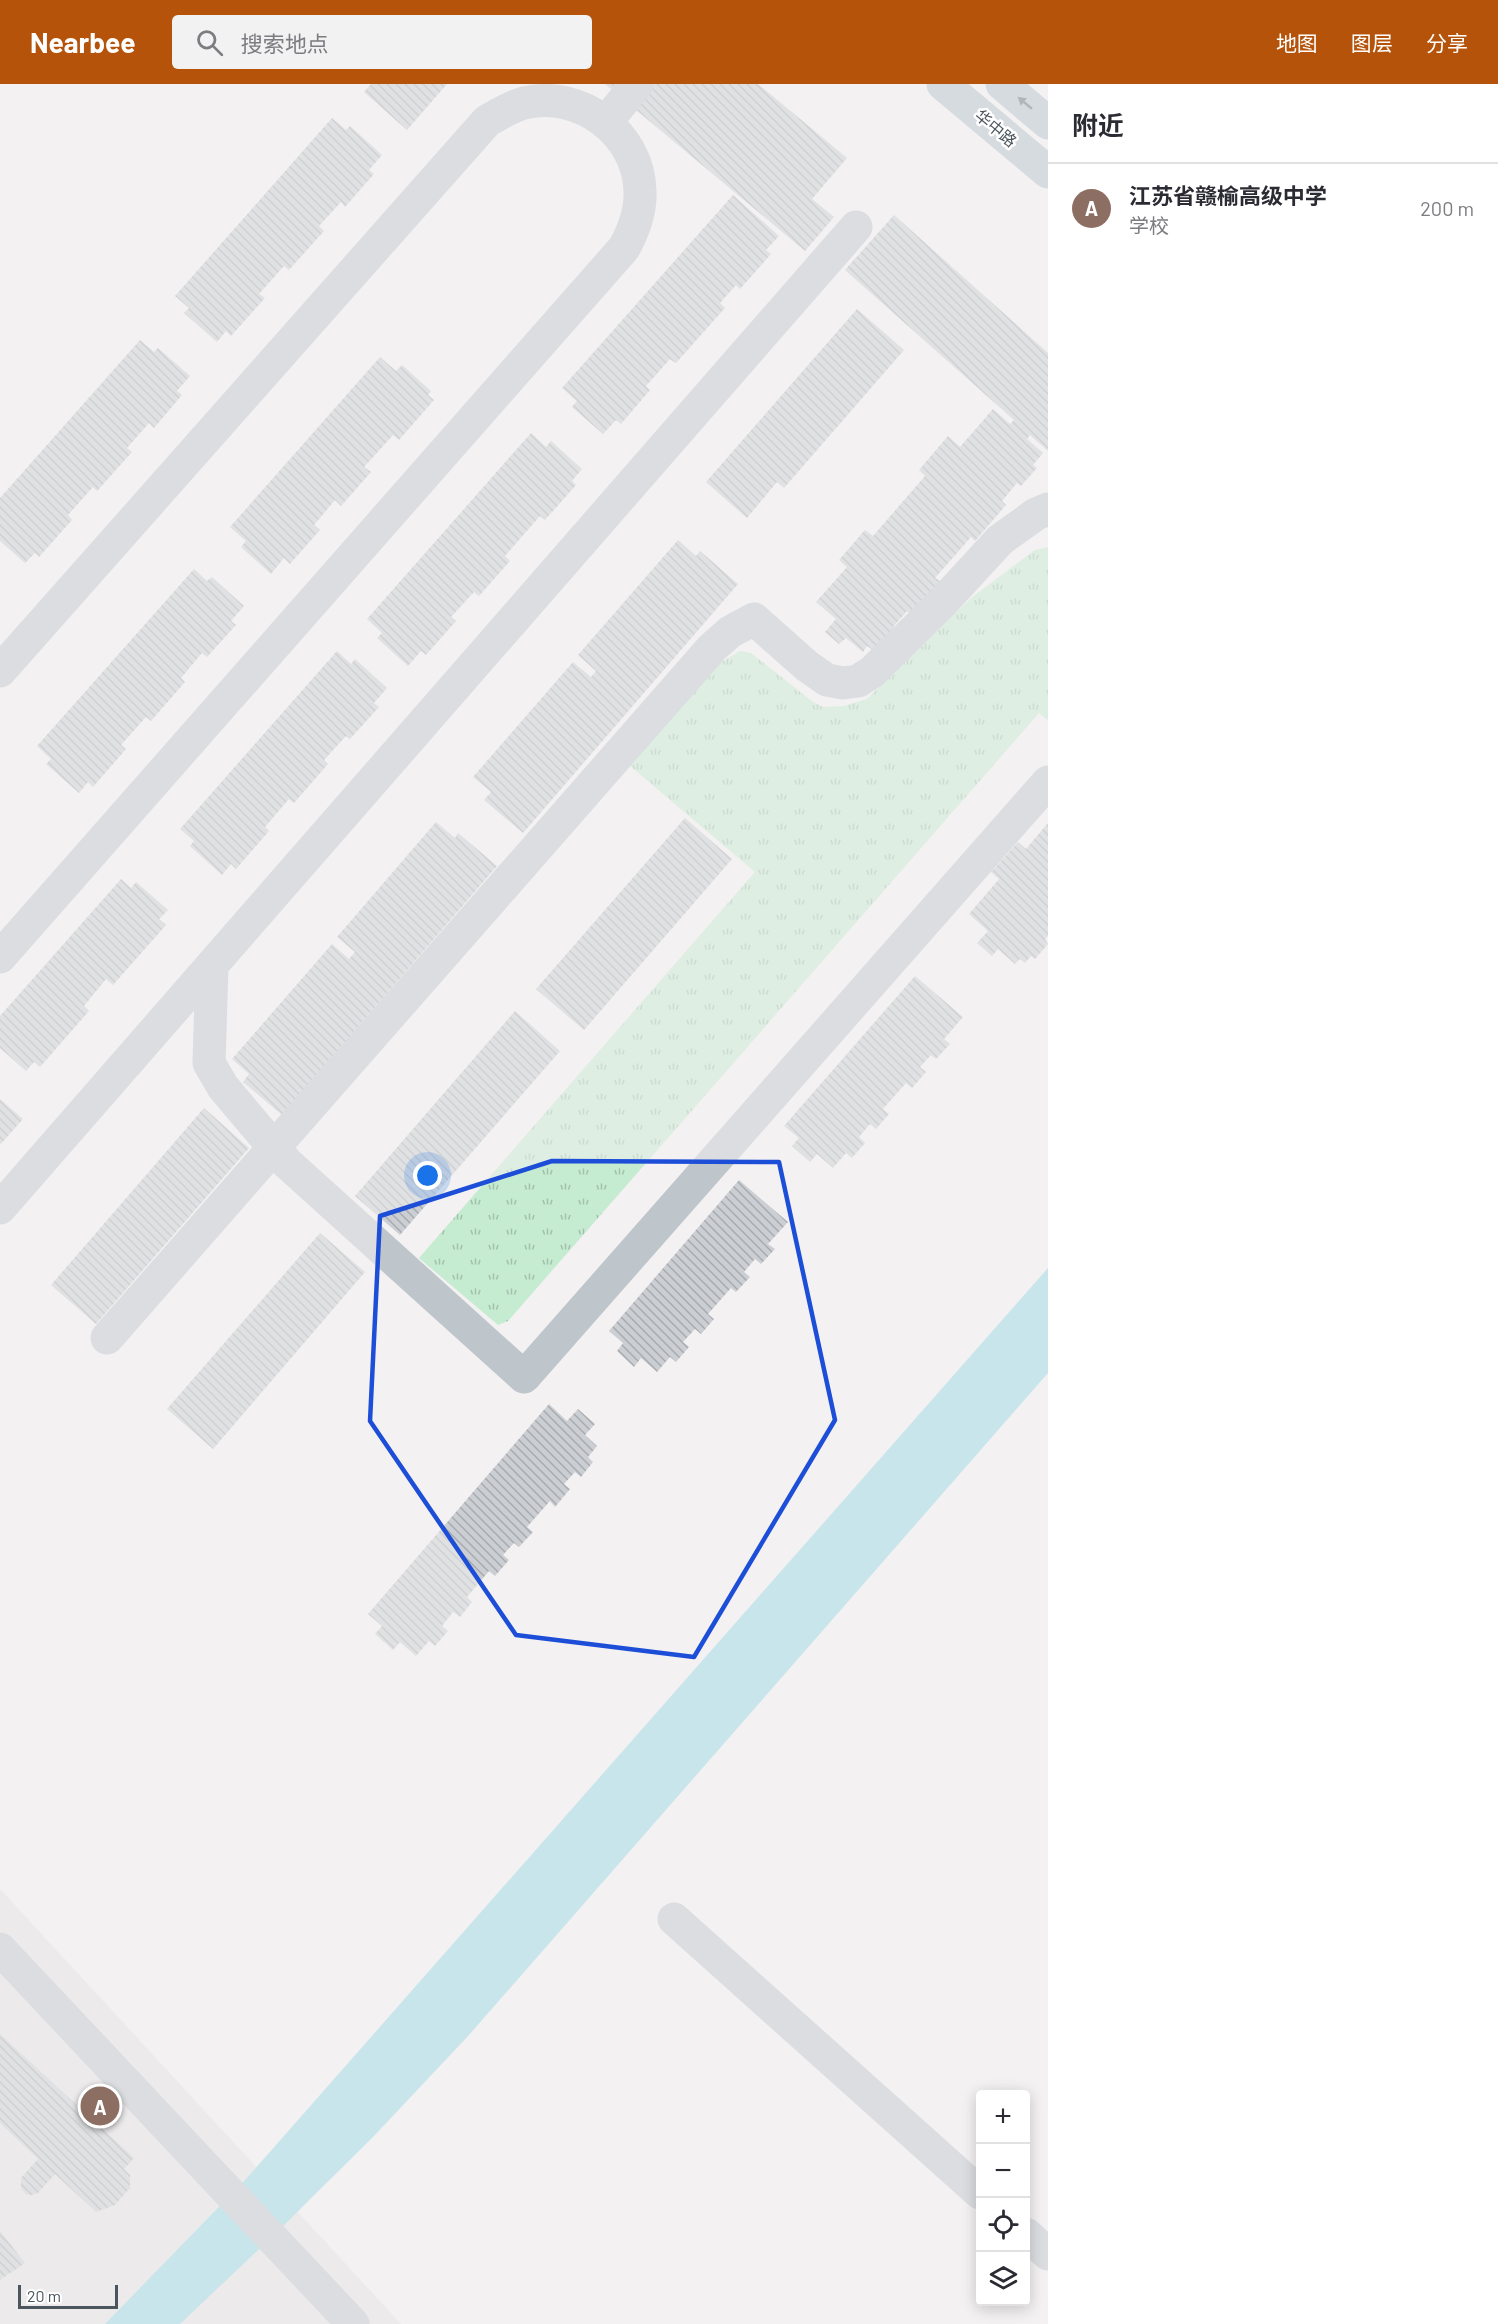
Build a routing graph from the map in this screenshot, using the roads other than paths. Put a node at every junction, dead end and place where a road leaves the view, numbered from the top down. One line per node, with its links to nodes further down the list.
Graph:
1 (638, 84): 4 (street)
2 (944, 84): 6 (main road, 华中路)
3 (1002, 84): 5 (main road, one-way to 3)
4 (606, 122): 9 (street); 11 (street)
5 (1048, 123)
6 (1048, 172)
7 (856, 227): 12 (street)
8 (1048, 509): 13 (street)
9 (0, 672)
10 (1048, 782): 13 (street)
11 (0, 957)
12 (212, 965): 13 (street); 14 (street)
13 (274, 1148): 15 (street)
14 (0, 1208)
15 (107, 1338)
16 (674, 1919): 18 (street)
17 (0, 1949): 21 (street)
18 (976, 2189)
19 (1030, 2238): 20 (street)
20 (1048, 2254)
21 (353, 2324)

